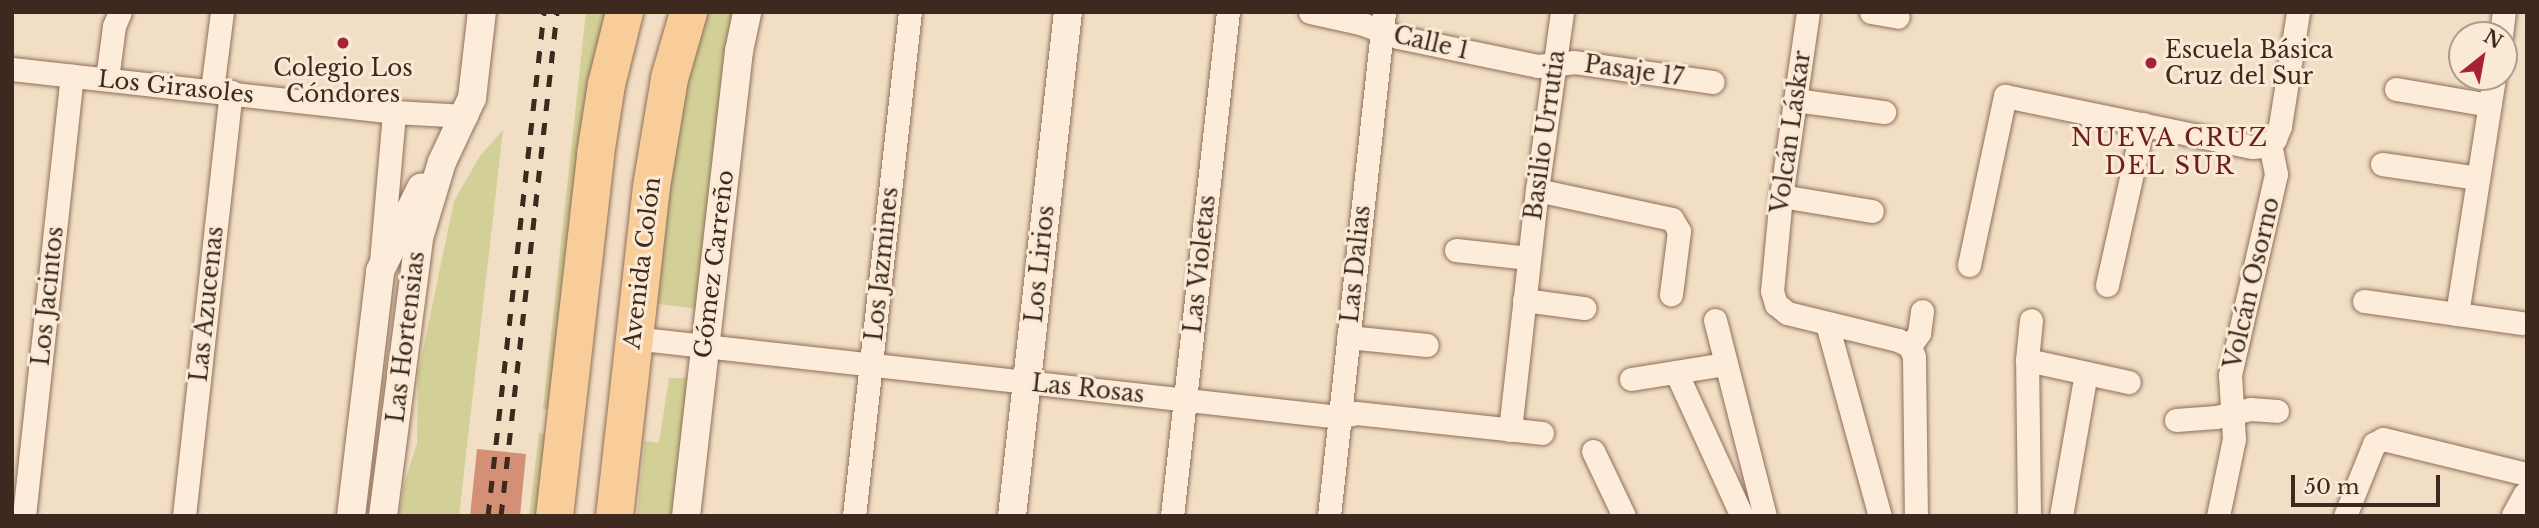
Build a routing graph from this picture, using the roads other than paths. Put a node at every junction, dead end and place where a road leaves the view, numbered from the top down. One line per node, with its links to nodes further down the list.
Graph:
1 (120, 12): 20 (street)
2 (222, 12): 23 (street, Las Azucenas)
3 (482, 12): 29 (street, Las Hortensias)
4 (624, 12): 81 (main road)
5 (688, 12): 54 (main road, Avenida Colón)
6 (747, 12): 56 (street, Gómez Carreño)
7 (909, 12): 60 (street, Los Jazmines)
8 (1068, 12): 64 (street, Los Lirios)
9 (1228, 12): 66 (street, Las Violetas)
10 (1310, 12): 16 (street, Calle 1)
11 (1562, 12): 17 (street, Basilio Urrutia)
12 (1808, 12): 25 (street, Volcán Láskar)
13 (1871, 12): 15 (street)
14 (2298, 12): 31 (street, Volcán Osorno)
15 (1898, 17)
16 (1383, 22): 17 (street, Calle 1); 53 (street, Las Dalias)
17 (1554, 65): 21 (street, Pasaje 17); 35 (street, Basilio Urrutia)
18 (12, 69): 19 (street, Los Girasoles)
19 (72, 76): 20 (street, Los Girasoles); 77 (street, Los Jacintos)
20 (107, 79): 23 (street, Los Girasoles)
21 (1713, 82)
22 (2396, 89): 26 (street)
23 (221, 91): 27 (street, Los Girasoles); 78 (street, Las Azucenas)
24 (2492, 91): 26 (street)
25 (1795, 100): 28 (street); 36 (street, Volcán Láskar)
26 (2490, 105): 34 (street)
27 (394, 112): 29 (street, Los Girasoles); 41 (street, Las Hortensias)
28 (1884, 112)
29 (466, 116): 32 (street, Las Hortensias)
30 (2143, 124): 31 (street); 40 (street); 42 (street)
31 (2270, 143): 68 (street, Volcán Osorno)
32 (442, 162): 41 (street, Las Hortensias); 80 (street, Las Hortensias)
33 (2382, 164): 34 (street)
34 (2478, 178): 48 (street)
35 (1537, 190): 39 (street, Basilio Urrutia); 43 (street)
36 (1781, 196): 37 (street); 52 (street, Volcán Láskar)
37 (1872, 211)
38 (1456, 250): 39 (street)
39 (1529, 258): 44 (street, Basilio Urrutia)
40 (1969, 265)
41 (380, 271): 79 (street, Las Hortensias)
42 (2106, 285)
43 (1671, 294)
44 (1524, 300): 46 (street); 71 (street, Basilio Urrutia)
45 (2364, 301): 48 (street)
46 (1584, 308)
47 (1922, 311): 57 (street)
48 (2457, 314): 51 (street)
49 (1715, 320): 59 (street)
50 (2032, 320): 58 (street)
51 (2521, 323)
52 (1827, 324): 57 (street); 91 (street)
53 (1348, 337): 55 (street); 69 (street, Las Dalias)
54 (633, 338): 56 (street, Las Rosas); 82 (main road, Avenida Colón)
55 (1427, 345)
56 (705, 346): 60 (street, Las Rosas); 83 (street, Gómez Carreño)
57 (1910, 346): 92 (street)
58 (2027, 360): 62 (street); 93 (street)
59 (1726, 364): 61 (street); 90 (street)
60 (871, 365): 64 (street, Las Rosas); 84 (street, Los Jazmines)
61 (1676, 372): 63 (street); 89 (street)
62 (2086, 373): 65 (street); 94 (street)
63 (1631, 379)
64 (1027, 382): 66 (street, Las Rosas); 85 (street, Los Lirios)
65 (2129, 382)
66 (1185, 400): 69 (street, Las Rosas); 86 (street, Las Violetas)
67 (2277, 411): 68 (street)
68 (2234, 413): 70 (street); 95 (street, Volcán Osorno)
69 (1339, 417): 71 (street, Las Rosas); 87 (street, Las Dalias)
70 (2176, 420)
71 (1510, 430): 72 (street, Las Rosas)
72 (1542, 433)
73 (1593, 451): 76 (street)
74 (2527, 474): 96 (street)
75 (2527, 496): 97 (street)
76 (1611, 505): 88 (street)
77 (24, 516)
78 (184, 516)
79 (351, 516)
80 (383, 516)
81 (554, 516)
82 (614, 516)
83 (686, 516)
84 (854, 516)
85 (1012, 516)
86 (1172, 516)
87 (1329, 516)
88 (1624, 516)
89 (1742, 516)
90 (1765, 516)
91 (1880, 516)
92 (1916, 516)
93 (2029, 516)
94 (2062, 516)
95 (2218, 516)
96 (2345, 516)
97 (2516, 516)

